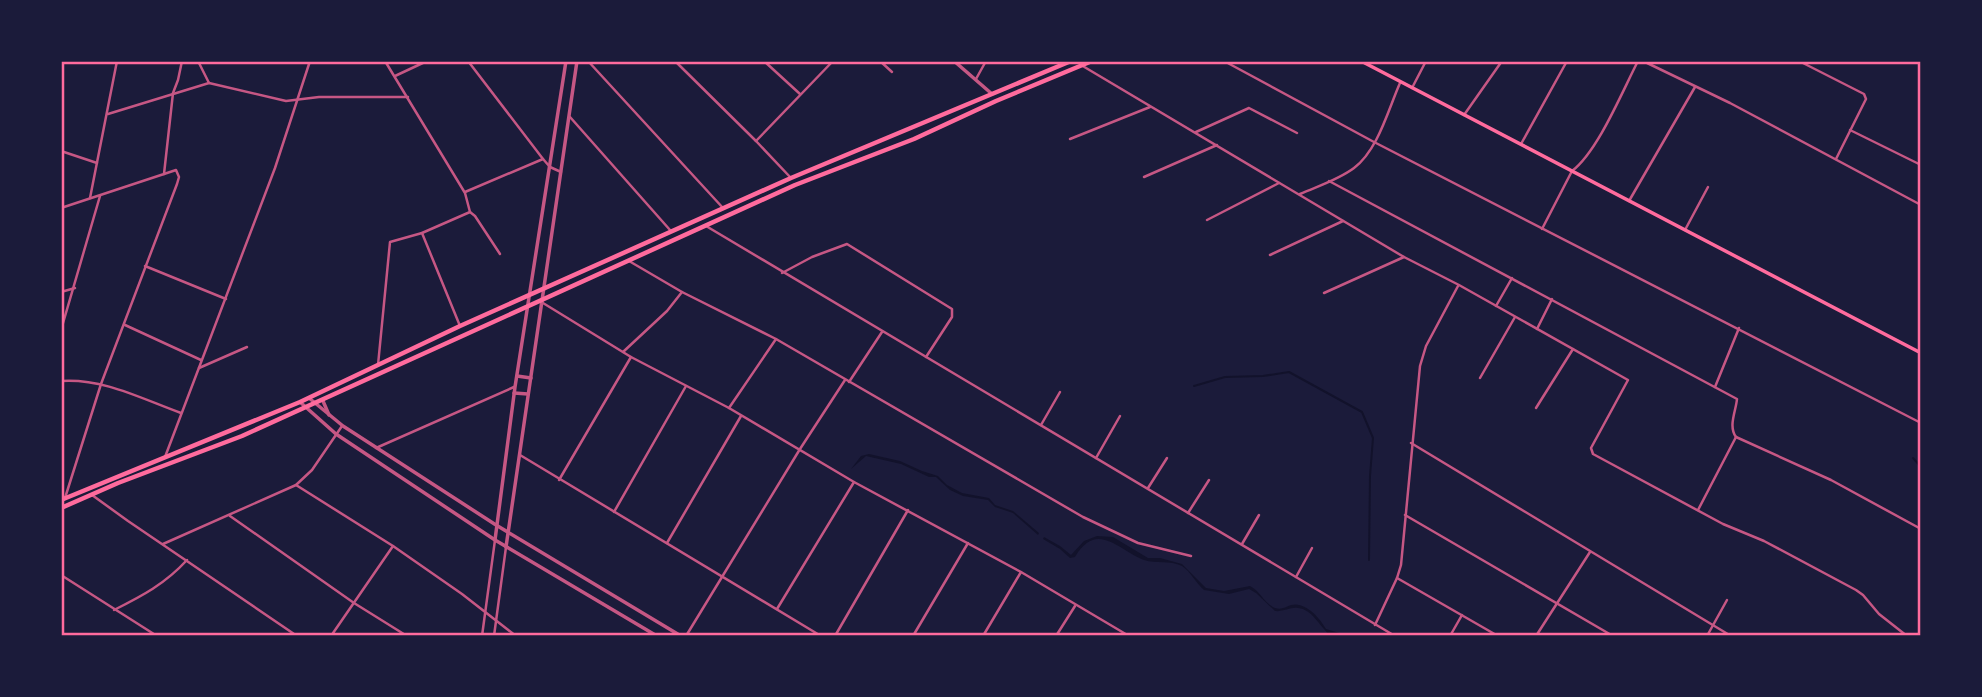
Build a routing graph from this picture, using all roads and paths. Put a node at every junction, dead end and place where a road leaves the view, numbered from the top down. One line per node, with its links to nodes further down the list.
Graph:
1 (117, 61): 42 (street)
2 (182, 61): 35 (street)
3 (198, 61): 32 (street)
4 (310, 61): 39 (street)
5 (385, 61): 29 (street)
6 (426, 61): 29 (street)
7 (468, 61): 54 (street)
8 (566, 61): 58 (street)
9 (577, 61): 44 (street)
10 (588, 61): 75 (street)
11 (674, 61): 49 (street)
12 (764, 61): 36 (street)
13 (833, 61): 36 (street)
14 (880, 61): 28 (street)
15 (954, 61): 30 (street)
16 (986, 61): 30 (street)
17 (1071, 61): 37 (highway)
18 (1092, 61): 27 (highway)
19 (1224, 61): 50 (street)
20 (1361, 61): 31 (main road)
21 (1426, 61): 34 (street)
22 (1502, 61): 43 (street)
23 (1567, 61): 52 (street)
24 (1638, 61): 59 (street)
25 (1643, 61): 33 (street)
26 (1799, 61): 45 (street)
27 (1082, 65): 40 (highway); 41 (street)
28 (892, 72)
29 (395, 76): 38 (street)
30 (976, 79): 37 (street)
31 (1401, 82): 34 (main road); 50 (street)
32 (209, 83): 35 (street); 39 (street)
33 (1695, 87): 55 (street); 72 (street)
34 (1412, 88): 43 (main road)
35 (173, 93): 42 (street); 61 (street)
36 (800, 94): 49 (street)
37 (992, 94): 40 (highway); 63 (highway)
38 (408, 97): 39 (street); 68 (street)
39 (299, 100): 98 (street)
40 (996, 100): 66 (highway)
41 (1150, 107): 46 (street); 48 (street)
42 (108, 114): 56 (street)
43 (1464, 116): 52 (main road)
44 (569, 117): 60 (street); 82 (street)
45 (1850, 130): 55 (street); 57 (street)
46 (1196, 132): 47 (street); 51 (street)
47 (1297, 133)
48 (1070, 139)
49 (756, 141): 63 (street)
50 (1374, 142): 64 (street); 80 (street)
51 (1217, 145): 62 (street); 65 (street)
52 (1521, 145): 59 (main road)
53 (61, 151): 56 (street)
54 (543, 159): 58 (street); 68 (street)
55 (1836, 159): 73 (street)
56 (97, 163): 71 (street)
57 (1921, 165)
58 (550, 167): 60 (street); 97 (street)
59 (1572, 171): 72 (main road); 80 (street)
60 (561, 172): 93 (street)
61 (164, 174): 70 (street); 88 (street)
62 (1144, 177)
63 (791, 178): 66 (highway); 75 (highway)
64 (1329, 181): 69 (street); 90 (street)
65 (1280, 183): 69 (street); 77 (street)
66 (795, 185): 79 (highway)
67 (1708, 187): 81 (street)
68 (465, 193): 76 (street)
69 (1300, 194): 78 (street)
70 (100, 196): 71 (street); 92 (street)
71 (90, 198): 74 (street)
72 (1629, 201): 81 (main road)
73 (1921, 205)
74 (61, 208)
75 (723, 209): 82 (highway)
76 (470, 212): 83 (street); 84 (street)
77 (1207, 220)
78 (1343, 221): 85 (street); 86 (street)
79 (705, 226): 87 (highway); 89 (street)
80 (1542, 229): 108 (street)
81 (1685, 230): 116 (main road)
82 (672, 232): 93 (highway)
83 (422, 233): 107 (street); 120 (street)
84 (500, 254)
85 (1270, 255)
86 (1404, 257): 91 (street); 96 (street)
87 (629, 261): 95 (street); 100 (highway)
88 (145, 266): 98 (street); 106 (street)
89 (782, 273): 111 (street); 118 (street)
90 (1512, 278): 99 (street); 102 (street)
91 (1459, 285): 102 (street); 151 (street)
92 (75, 288): 94 (street); 110 (street)
93 (542, 290): 97 (highway); 100 (street)
94 (61, 292)
95 (682, 292): 112 (street); 115 (street)
96 (1324, 293)
97 (531, 296): 101 (street); 107 (highway)
98 (226, 299): 119 (street)
99 (1552, 299): 109 (street); 131 (street)
100 (540, 302): 101 (highway); 104 (street); 115 (street)
101 (529, 306): 103 (street); 136 (highway)
102 (1496, 306): 105 (street)
103 (527, 317): 104 (street); 122 (street)
104 (539, 317): 123 (street)
105 (1515, 317): 109 (street); 124 (street)
106 (125, 325): 119 (street); 128 (street)
107 (460, 326): 120 (highway)
108 (1739, 328): 131 (street); 146 (street)
109 (1537, 329): 114 (street)
110 (61, 330)
111 (882, 332): 118 (street); 127 (street)
112 (776, 339): 125 (street); 139 (street)
113 (247, 347): 121 (street)
114 (1573, 349): 140 (street); 167 (street)
115 (623, 352): 117 (street)
116 (1921, 353)
117 (631, 357): 129 (street); 158 (street)
118 (926, 357): 147 (street)
119 (202, 361): 121 (street)
120 (378, 365): 135 (highway)
121 (199, 368): 142 (street)
122 (517, 376): 123 (street); 130 (street)
123 (531, 378): 134 (street)
124 (1480, 378)
125 (845, 379): 127 (street); 153 (street)
126 (61, 381): 128 (street)
127 (849, 382): 185 (street)
128 (101, 384): 142 (street); 164 (street)
129 (687, 386): 139 (street); 168 (street)
130 (515, 387): 133 (street); 152 (street)
131 (1715, 387): 150 (street)
132 (1060, 392): 147 (street)
133 (514, 393): 134 (street); 173 (street)
134 (528, 394): 154 (street)
135 (309, 398): 137 (highway); 138 (street)
136 (323, 401): 138 (highway); 145 (street)
137 (300, 402): 141 (street); 155 (highway)
138 (314, 405): 141 (highway); 145 (street)
139 (729, 408): 143 (street)
140 (1536, 408)
141 (305, 409): 149 (street); 163 (highway)
142 (181, 413): 155 (street)
143 (741, 416): 153 (street); 179 (street)
144 (1119, 416): 156 (street)
145 (330, 417): 148 (street)
146 (1921, 423)
147 (1041, 425): 156 (street)
148 (342, 426): 149 (street); 152 (street)
149 (336, 434): 161 (street); 176 (street)
150 (1736, 437): 167 (street); 174 (street)
151 (1411, 443): 171 (street); 184 (street)
152 (376, 448): 173 (street)
153 (800, 449): 160 (street); 190 (street)
154 (520, 456): 158 (street); 175 (street)
155 (165, 457): 164 (highway)
156 (1096, 458): 162 (street)
157 (1167, 458): 162 (street)
158 (559, 480): 168 (street)
159 (1209, 480): 169 (street)
160 (854, 482): 166 (street); 196 (street)
161 (296, 485): 172 (street); 181 (street)
162 (1148, 488): 169 (street)
163 (93, 495): 165 (highway); 178 (street)
164 (63, 499)
165 (61, 508)
166 (908, 510): 177 (street); 213 (street)
167 (1698, 510): 225 (street)
168 (614, 513): 179 (street)
169 (1188, 513): 180 (street)
170 (1259, 515): 180 (street)
171 (1405, 515): 191 (street); 194 (street)
172 (229, 516): 178 (street); 193 (street)
173 (496, 525): 175 (street); 176 (street)
174 (1921, 529)
175 (509, 533): 182 (street); 211 (street)
176 (495, 540): 182 (street); 198 (street)
177 (968, 543): 187 (street); 214 (street)
178 (163, 544): 186 (street)
179 (666, 544): 190 (street)
180 (1242, 544): 189 (street)
181 (393, 546): 193 (street); 198 (street)
182 (506, 547): 200 (street); 210 (street)
183 (1312, 548): 189 (street)
184 (1590, 552): 194 (street); 202 (street)
185 (1191, 556)
186 (187, 560): 197 (street); 204 (street)
187 (1021, 572): 195 (street); 215 (street)
188 (61, 575): 197 (street)
189 (1296, 577): 201 (street)
190 (723, 578): 196 (street); 211 (street)
191 (1397, 579): 199 (street); 201 (street)
192 (1727, 600): 202 (street)
193 (354, 603): 205 (street); 206 (street)
194 (1558, 603): 221 (street); 222 (street)
195 (1075, 605): 216 (street); 217 (street)
196 (777, 609): 212 (street)
197 (114, 610): 203 (street)
198 (486, 612): 200 (street); 207 (street)
199 (1462, 615): 219 (street); 220 (street)
200 (496, 622): 208 (street); 209 (street)
201 (1375, 625): 218 (street)
202 (1713, 625): 223 (street); 224 (street)
203 (157, 636)
204 (297, 636)
205 (331, 636)
206 (407, 636)
207 (482, 636)
208 (494, 636)
209 (516, 636)
210 (657, 636)
211 (683, 636)
212 (821, 636)
213 (835, 636)
214 (913, 636)
215 (984, 636)
216 (1056, 636)
217 (1129, 636)
218 (1395, 636)
219 (1450, 636)
220 (1498, 636)
221 (1536, 636)
222 (1613, 636)
223 (1707, 636)
224 (1731, 636)
225 (1907, 636)

